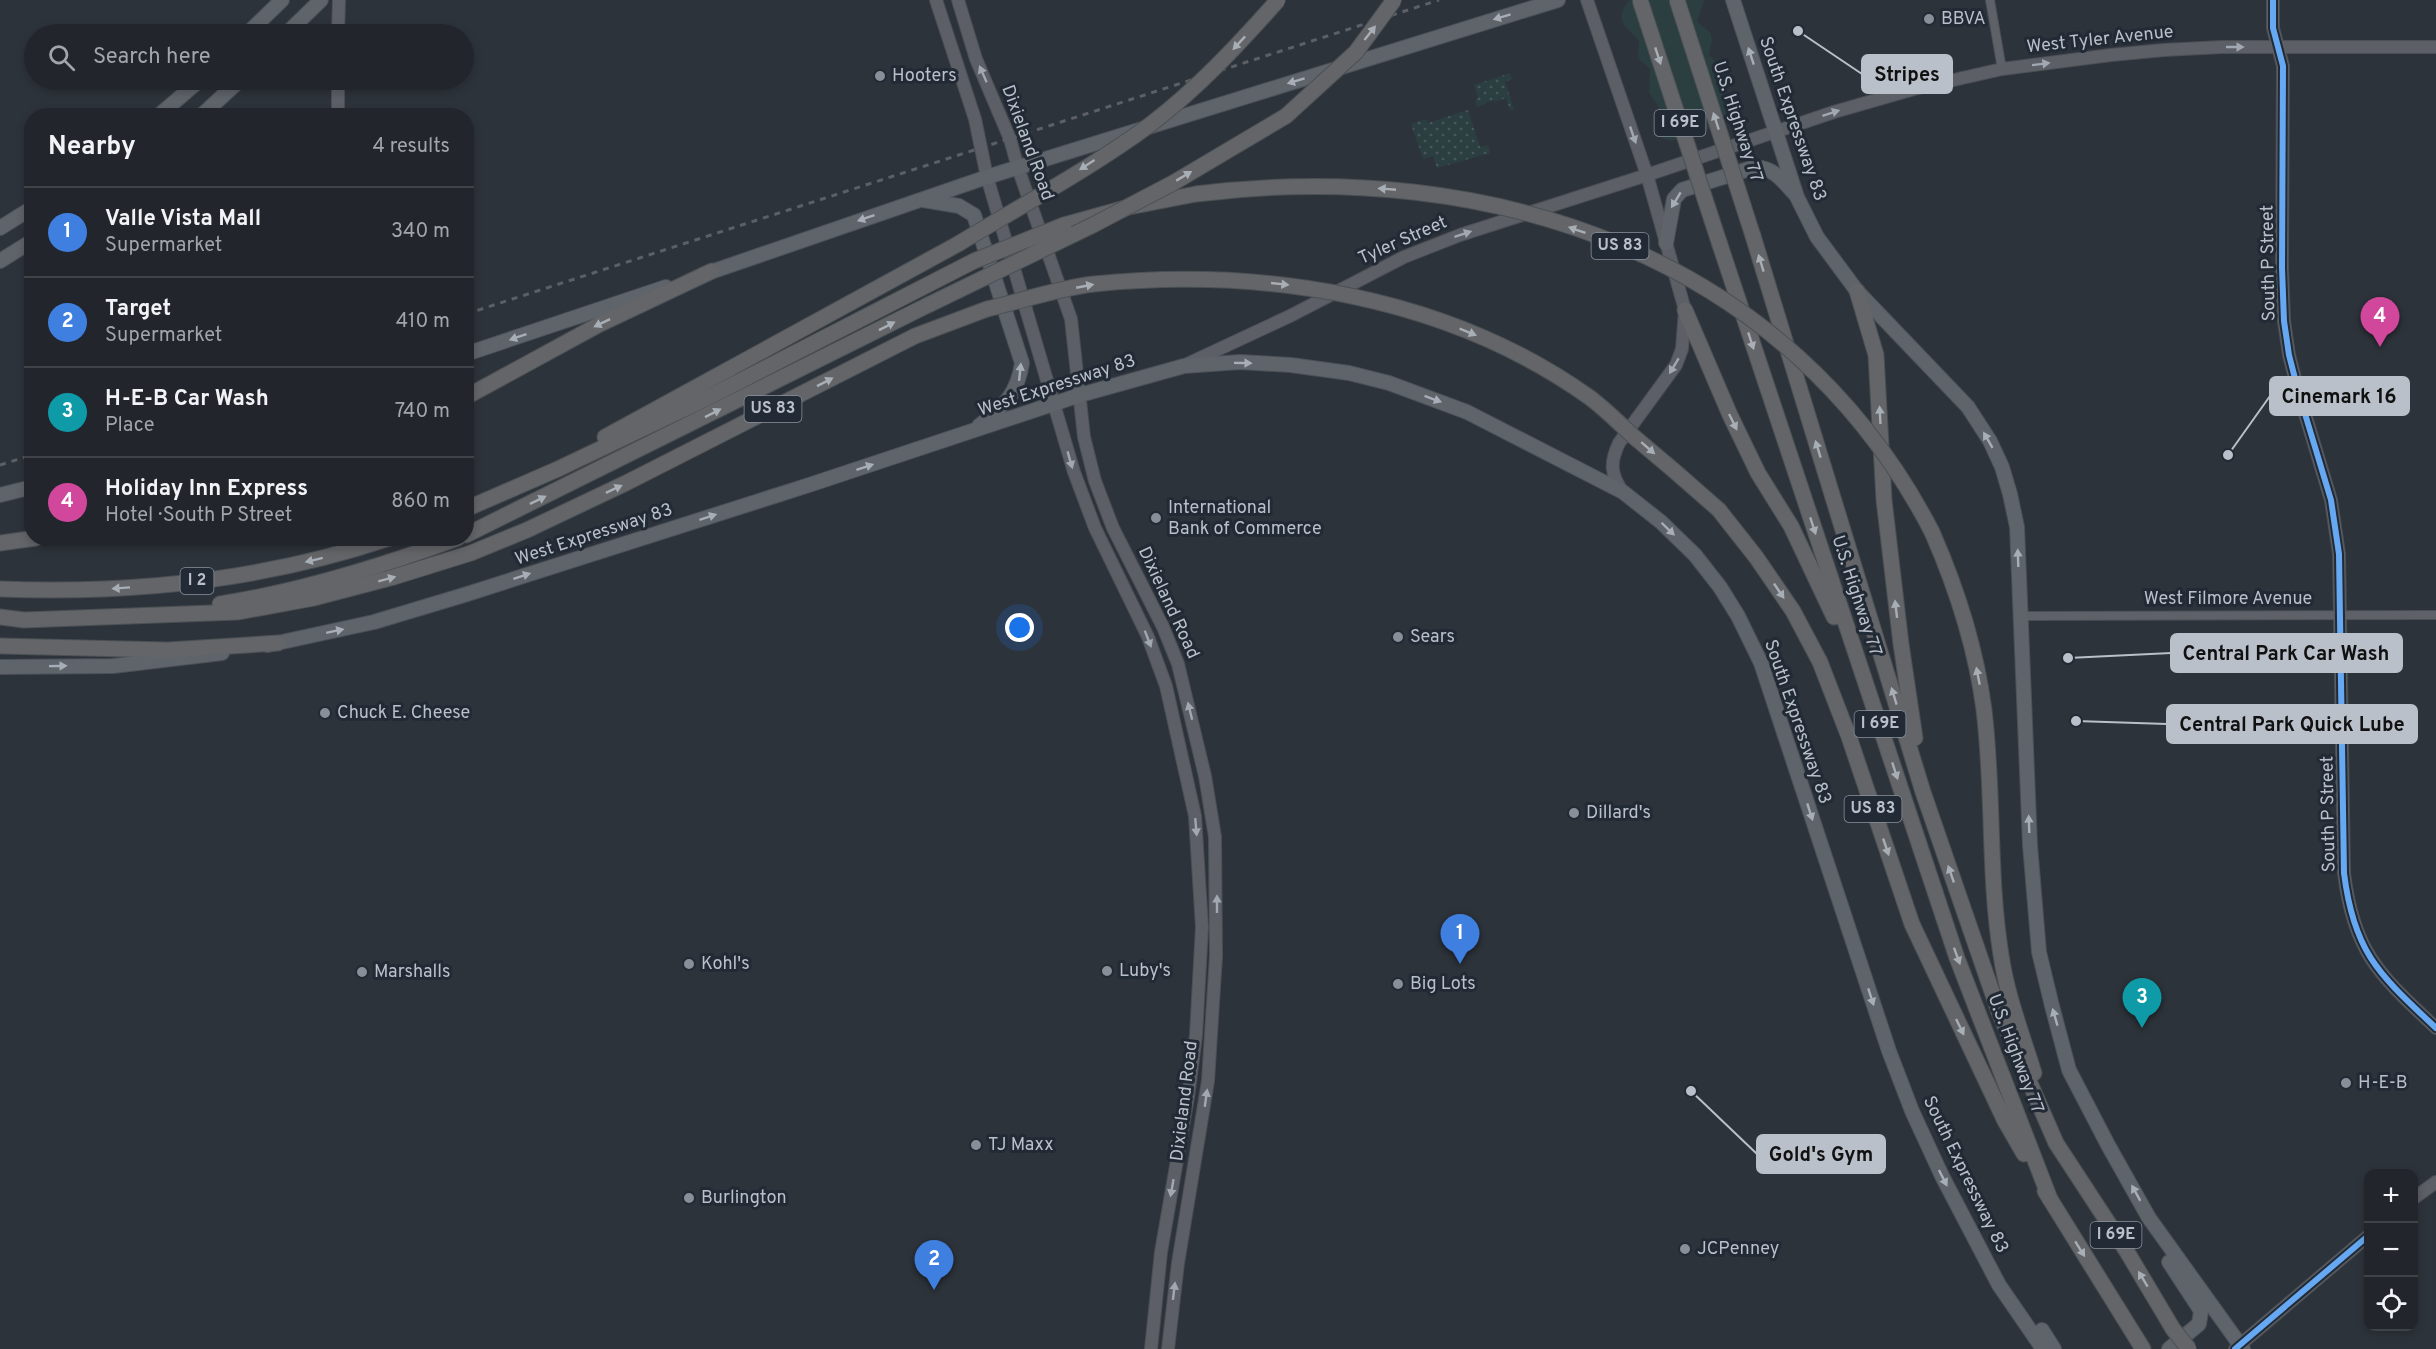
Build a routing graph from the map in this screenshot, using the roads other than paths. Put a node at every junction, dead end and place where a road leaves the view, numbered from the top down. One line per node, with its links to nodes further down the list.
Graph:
1 (282, 0): 15 (main road)
2 (321, 0): 16 (main road)
3 (339, 0): 17 (main road)
4 (936, 0): 30 (main road, Dixieland Road)
5 (958, 0): 28 (main road, Dixieland Road, one-way to 5)
6 (1278, 0): 50 (highway, one-way to 50, bridge)
7 (1394, 0): 52 (highway, one-way to 7, bridge)
8 (1558, 0): 28 (main road, one-way to 28)
9 (1587, 0): 29 (main road, South Expressway 83, one-way to 29)
10 (1640, 0): 66 (highway, U.S. Highway 77 / I 69E, one-way to 66, bridge)
11 (1677, 0): 67 (highway, U.S. Highway 77 / I 69E, one-way to 11, bridge)
12 (1733, 0): 27 (main road, South Expressway 83, one-way to 12)
13 (1990, 0): 20 (street)
14 (2273, 0): 18 (main road, South P Street)
15 (257, 24)
16 (296, 24)
17 (338, 24)
18 (2279, 47): 19 (main road, West Tyler Avenue); 20 (main road, West Tyler Avenue, one-way to 18); 58 (main road, South P Street)
19 (2436, 47)
20 (2002, 69): 27 (main road, West Tyler Avenue, one-way to 20)
21 (188, 90): 24 (main road)
22 (229, 90): 25 (main road)
23 (338, 90): 26 (main road)
24 (167, 108)
25 (210, 108)
26 (339, 108)
27 (1776, 131): 29 (main road, Tyler Street); 31 (main road, South Expressway 83)
28 (1018, 168): 30 (main road); 44 (main road, Dixieland Road)
29 (1647, 175): 35 (main road, South Expressway 83); 42 (main road, Tyler Street, one-way to 29)
30 (987, 177): 32 (main road); 45 (main road, Dixieland Road)
31 (1797, 197): 35 (main road, one-way to 35); 39 (main road, South Expressway 83)
32 (922, 200): 38 (main road, one-way to 38); 46 (main road, one-way to 32)
33 (24, 213): 34 (main road)
34 (0, 228)
35 (1666, 243): 40 (main road, South Expressway 83)
36 (24, 246): 37 (main road)
37 (0, 261)
38 (712, 271): 41 (main road, one-way to 41); 43 (highway, one-way to 43)
39 (1857, 291): 60 (main road, South Expressway 83, one-way to 39); 67 (highway, one-way to 39)
40 (1685, 310): 48 (main road, South Expressway 83, one-way to 48); 66 (highway, one-way to 66)
41 (474, 351)
42 (1184, 366): 44 (main road, West Expressway 83); 48 (main road, West Expressway 83, one-way to 48)
43 (474, 393)
44 (1080, 395): 45 (main road, West Expressway 83); 78 (main road, Dixieland Road, one-way to 44)
45 (1054, 404): 46 (main road, West Expressway 83); 77 (main road, Dixieland Road, one-way to 77)
46 (973, 432): 63 (main road, West Expressway 83, one-way to 46)
47 (24, 489): 49 (main road)
48 (1623, 492): 75 (main road, South Expressway 83, one-way to 75)
49 (0, 495)
50 (474, 504)
51 (474, 505): 69 (highway, US 83, one-way to 51, bridge)
52 (474, 531)
53 (24, 540): 54 (highway)
54 (0, 543)
55 (363, 546): 57 (highway, I 2, one-way to 57)
56 (437, 546): 62 (highway)
57 (0, 589)
58 (2341, 615): 59 (street, West Filmore Avenue); 60 (street, West Filmore Avenue); 68 (main road, South P Street)
59 (2436, 615)
60 (2020, 616): 73 (main road, South Expressway 83, one-way to 60)
61 (0, 617): 62 (highway)
62 (143, 617): 72 (highway, US 83, one-way to 72, bridge)
63 (278, 643): 64 (highway); 65 (main road, West Expressway 83, one-way to 63)
64 (0, 646)
65 (0, 667)
66 (1864, 681): 72 (highway, U.S. Highway 77 / I 69E, one-way to 72)
67 (1923, 792): 69 (highway, U.S. Highway 77 / I 69E, one-way to 67)
68 (2436, 1028)
69 (2056, 1143): 83 (highway, I 69E, one-way to 69, bridge)
70 (2436, 1182): 71 (main road)
71 (2418, 1195)
72 (2050, 1199): 81 (highway, I 69E, one-way to 81)
73 (2149, 1218): 76 (main road, South Expressway 83); 82 (main road)
74 (2364, 1239): 76 (main road)
75 (2013, 1304): 79 (main road, South Expressway 83); 80 (main road)
76 (2238, 1348)
77 (1151, 1349)
78 (1168, 1349)
79 (2043, 1349)
80 (2054, 1349)
81 (2143, 1349)
82 (2169, 1349)
83 (2189, 1349)

